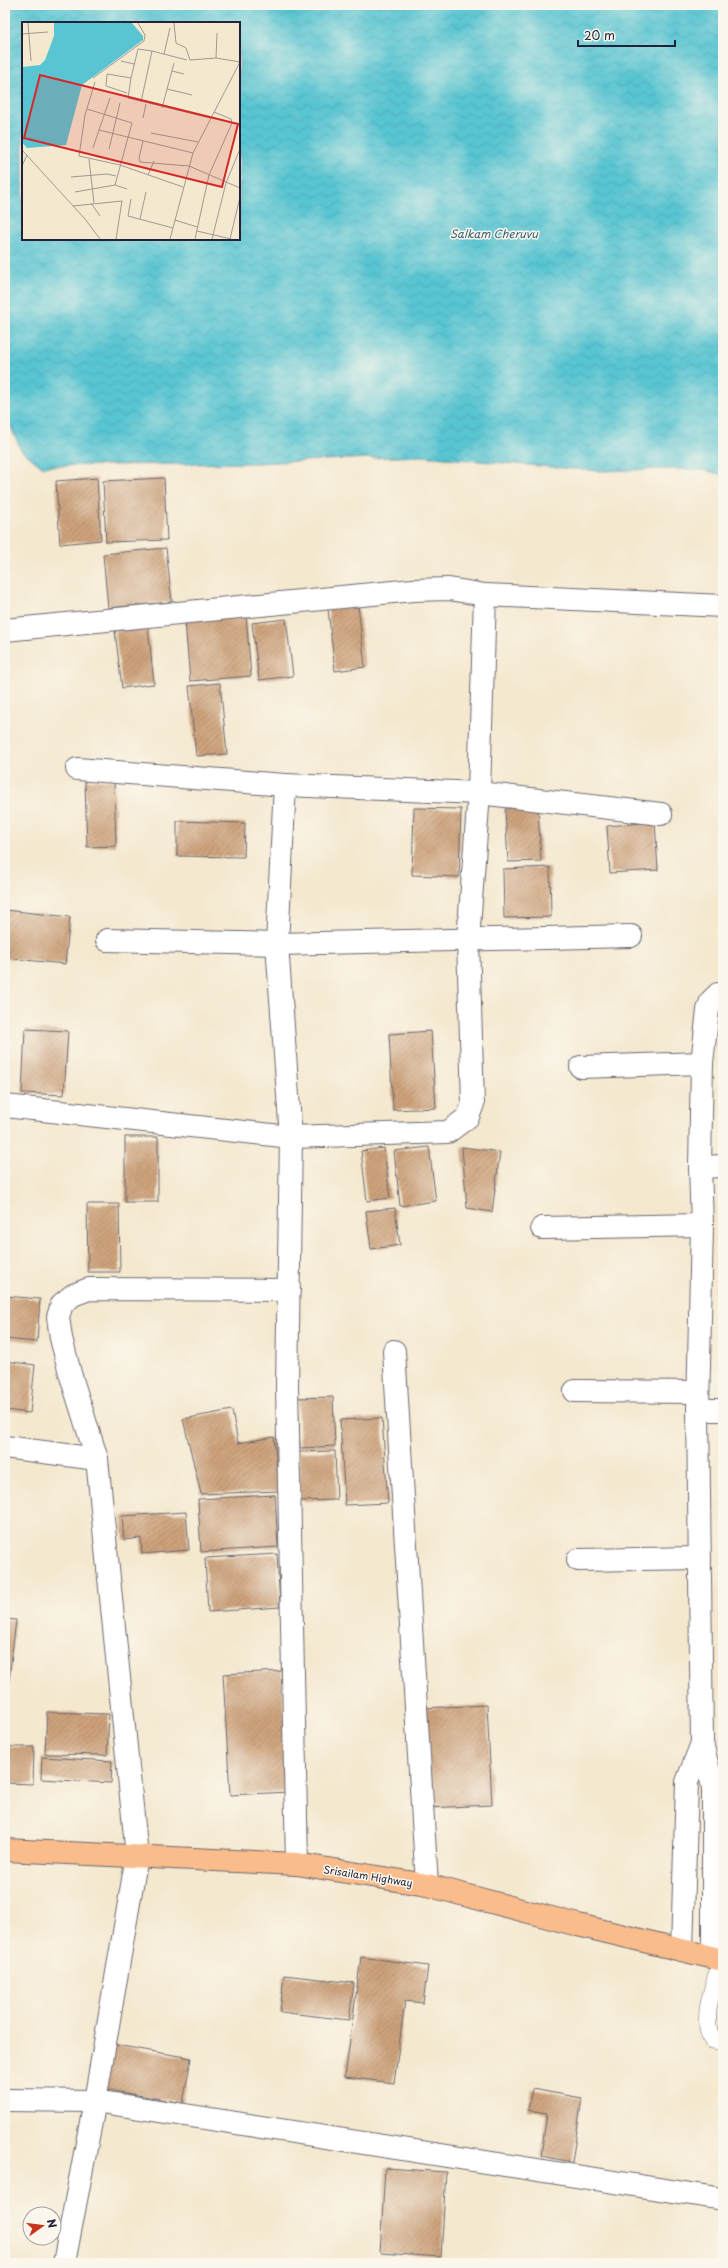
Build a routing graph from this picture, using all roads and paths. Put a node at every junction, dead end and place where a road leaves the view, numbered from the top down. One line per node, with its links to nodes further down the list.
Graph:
1 (485, 595): 2 (street); 3 (street); 6 (street)
2 (723, 606)
3 (5, 630)
4 (77, 769): 5 (street)
5 (285, 785): 6 (street); 11 (street)
6 (479, 794): 7 (street); 10 (street)
7 (661, 814)
8 (631, 936): 10 (street)
9 (107, 940): 11 (street)
10 (468, 940): 11 (street); 16 (street)
11 (277, 944): 16 (street)
12 (723, 994): 13 (street)
13 (702, 1063): 14 (street); 18 (street)
14 (582, 1067)
15 (5, 1106): 16 (street)
16 (291, 1138): 21 (street)
17 (723, 1166): 18 (street)
18 (700, 1167): 19 (street)
19 (702, 1225): 20 (street); 24 (street)
20 (542, 1228)
21 (289, 1290): 27 (street); 33 (street)
22 (394, 1351): 34 (street)
23 (575, 1390): 24 (street)
24 (698, 1401): 25 (street); 28 (street)
25 (723, 1410)
26 (5, 1447): 27 (street)
27 (97, 1459): 32 (street)
28 (700, 1558): 29 (street); 30 (street)
29 (578, 1560)
30 (702, 1744): 35 (street); 36 (street)
31 (5, 1850): 32 (highway, Srisailam Highway)
32 (137, 1856): 33 (highway, Srisailam Highway); 39 (street)
33 (297, 1864): 34 (highway, Srisailam Highway)
34 (427, 1885): 35 (highway, Srisailam Highway)
35 (682, 1950): 36 (highway, Srisailam Highway)
36 (719, 1959): 37 (lane)
37 (723, 2041)
38 (5, 2100): 39 (street)
39 (95, 2102): 40 (street); 41 (street)
40 (723, 2200)
41 (64, 2263)

